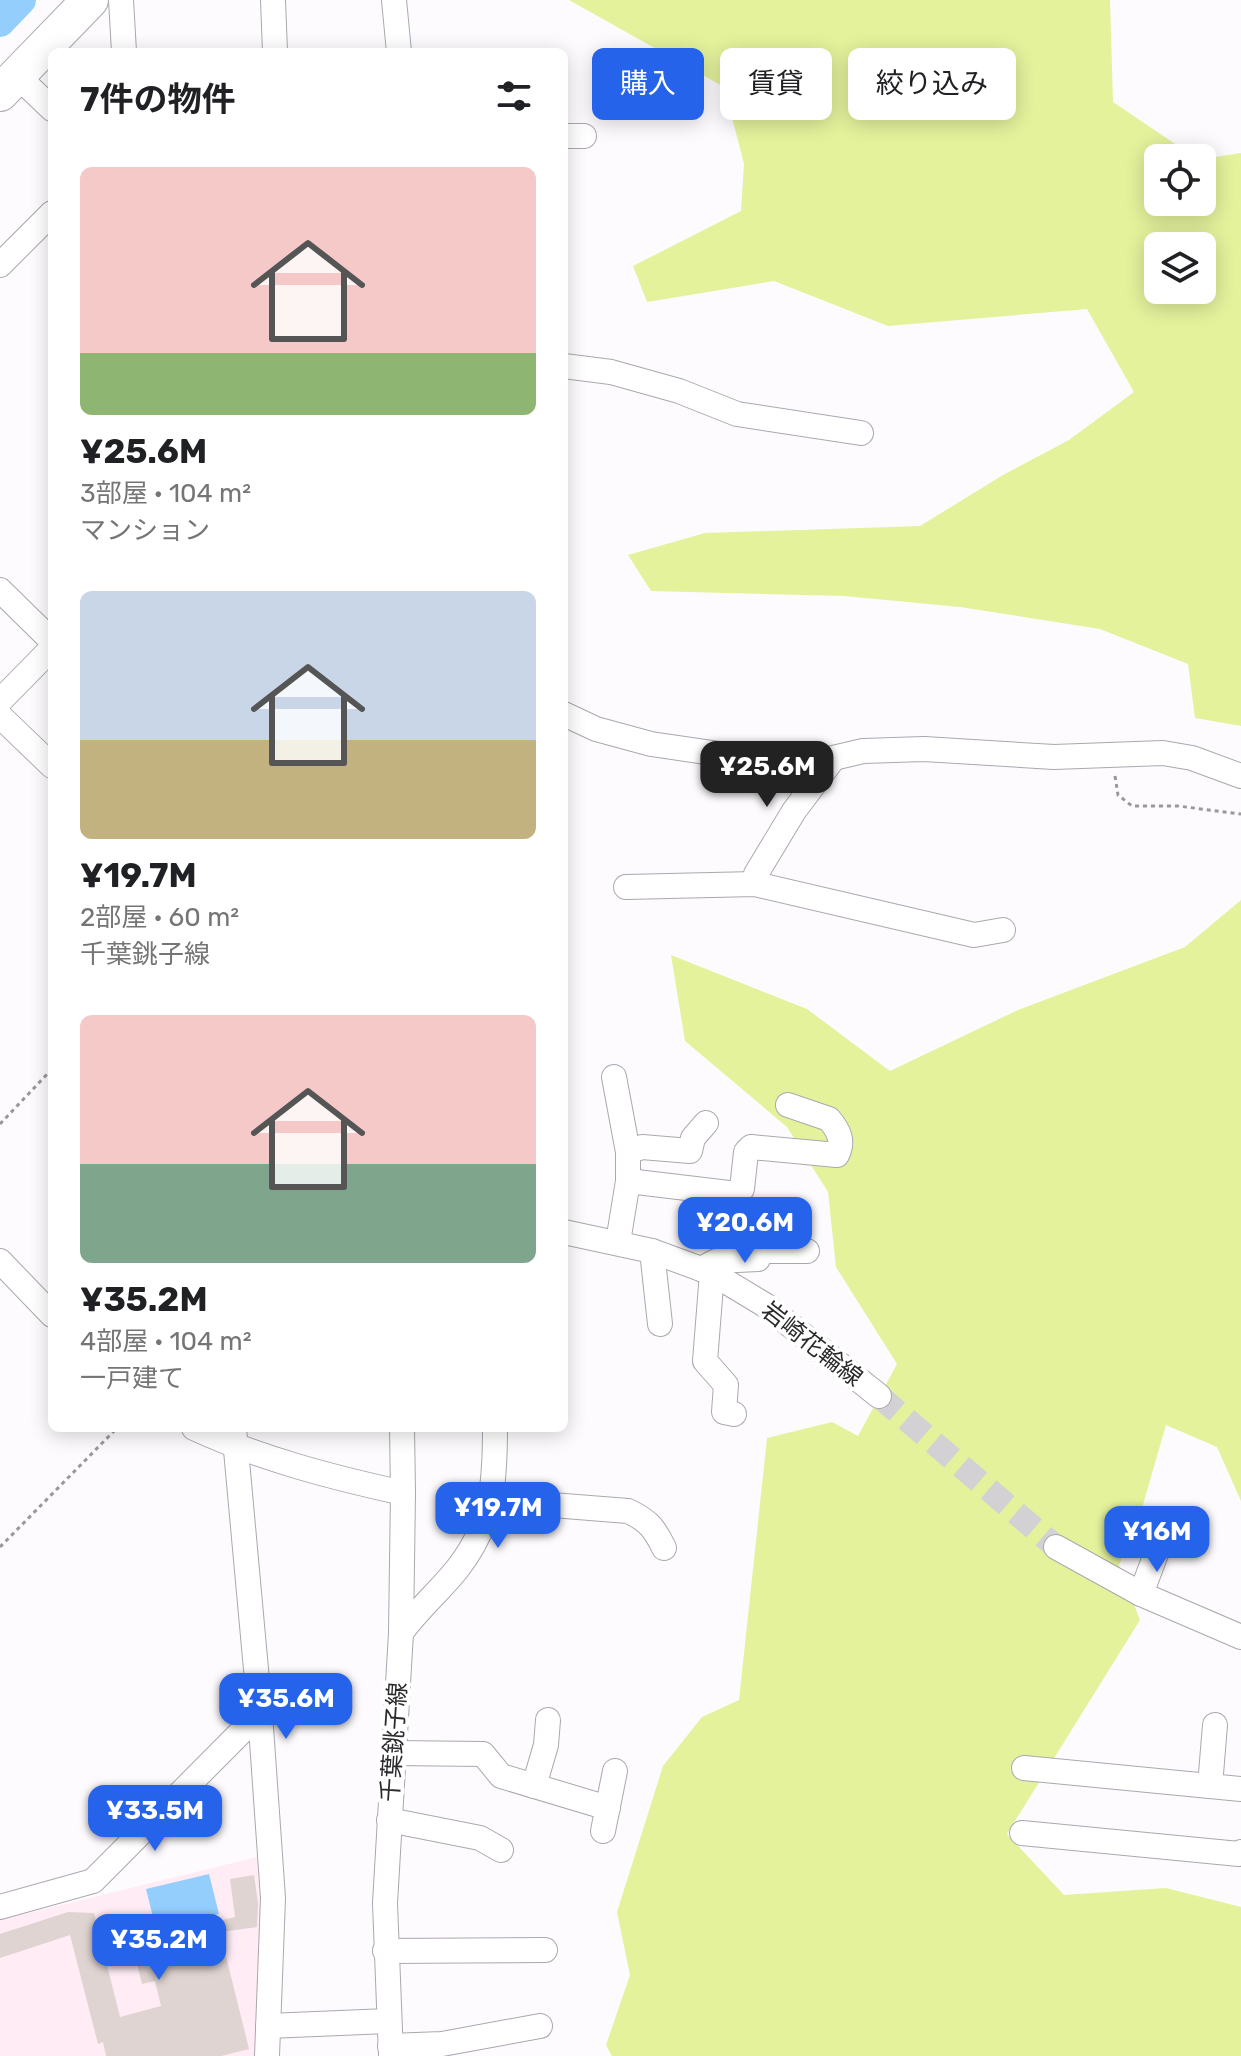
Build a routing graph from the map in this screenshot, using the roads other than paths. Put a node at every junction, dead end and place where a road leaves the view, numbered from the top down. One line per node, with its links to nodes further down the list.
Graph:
1 (57, 0): 11 (highway)
2 (90, 0): 6 (highway)
3 (121, 0): 7 (street)
4 (273, 0): 8 (street)
5 (394, 0): 9 (street)
6 (50, 48)
7 (124, 48)
8 (275, 48)
9 (398, 48)
10 (48, 50): 12 (highway)
11 (0, 59)
12 (15, 90): 13 (street)
13 (48, 107)
14 (48, 217): 15 (street)
15 (0, 265)
16 (568, 367): 17 (street)
17 (861, 433)
18 (0, 590): 19 (street)
19 (48, 637)
20 (48, 652): 21 (street)
21 (0, 701)
22 (0, 716): 25 (street)
23 (568, 716): 24 (street)
24 (833, 759): 26 (street); 27 (street)
25 (48, 762)
26 (1241, 776)
27 (755, 884): 28 (street); 29 (street)
28 (626, 887)
29 (1003, 930)
30 (614, 1077): 33 (street)
31 (788, 1105): 34 (street)
32 (706, 1123): 33 (street)
33 (628, 1152): 34 (street)
34 (628, 1181): 36 (street)
35 (568, 1233): 36 (street, 岩崎花輪線)
36 (618, 1242): 37 (street, 岩崎花輪線)
37 (652, 1251): 40 (street, 岩崎花輪線); 42 (street)
38 (807, 1251): 40 (street)
39 (0, 1261): 41 (street)
40 (707, 1271): 43 (street, 岩崎花輪線); 44 (street)
41 (48, 1311)
42 (660, 1324)
43 (879, 1396)
44 (734, 1414)
45 (212, 1432): 48 (street)
46 (402, 1432): 49 (street, 千葉銚子線)
47 (495, 1432): 50 (street)
48 (234, 1437): 49 (street); 57 (street)
49 (403, 1493): 55 (street, 千葉銚子線)
50 (490, 1500): 53 (street); 55 (street)
51 (1163, 1535): 54 (street)
52 (1056, 1547): 54 (street)
53 (664, 1548)
54 (1141, 1594): 56 (street)
55 (401, 1633): 60 (street, 千葉銚子線)
56 (1241, 1637)
57 (260, 1713): 70 (street); 74 (street)
58 (548, 1720): 63 (street)
59 (1215, 1725): 64 (street)
60 (394, 1753): 63 (street); 66 (street, 千葉銚子線)
61 (1024, 1768): 64 (street)
62 (615, 1771): 63 (street)
63 (534, 1786)
64 (1210, 1786): 65 (street)
65 (1241, 1789)
66 (389, 1820): 68 (street); 72 (street, 千葉銚子線)
67 (1022, 1833): 69 (street)
68 (501, 1850)
69 (1241, 1852)
70 (0, 1907)
71 (545, 1950): 72 (street)
72 (385, 1951): 73 (street, 千葉銚子線)
73 (388, 2021): 74 (street); 76 (street, 千葉銚子線)
74 (268, 2026): 77 (street)
75 (540, 2026): 76 (street)
76 (390, 2051)
77 (267, 2056)

